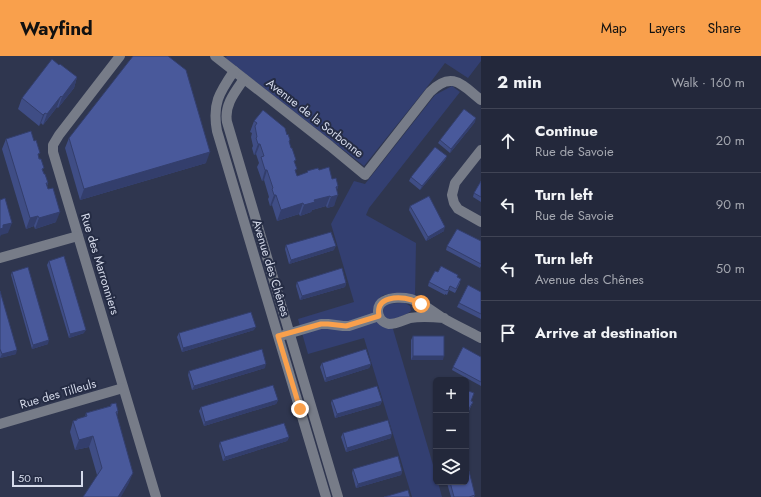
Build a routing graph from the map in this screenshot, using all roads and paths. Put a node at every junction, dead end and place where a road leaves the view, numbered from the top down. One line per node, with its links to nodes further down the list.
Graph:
1 (120, 56): 8 (street, Rue des Marronniers)
2 (215, 56): 3 (street, Avenue de la Sorbonne)
3 (234, 71): 4 (street, Avenue de la Sorbonne); 13 (street, Avenue des Chênes)
4 (244, 79): 5 (street, Avenue de la Sorbonne); 12 (street, Avenue des Chênes)
5 (481, 100)
6 (481, 150): 7 (street)
7 (481, 222)
8 (78, 236): 9 (street); 15 (street, Rue des Marronniers)
9 (0, 258)
10 (379, 316): 11 (street); 11 (street); 12 (street)
11 (444, 318): 14 (street)
12 (290, 333): 13 (street); 17 (street, Avenue des Chênes)
13 (278, 336): 19 (street, Avenue des Chênes)
14 (481, 338)
15 (123, 388): 16 (street, Rue des Tilleuls); 18 (street, Rue des Marronniers)
16 (0, 424)
17 (336, 496)
18 (156, 497)
19 (326, 497)

